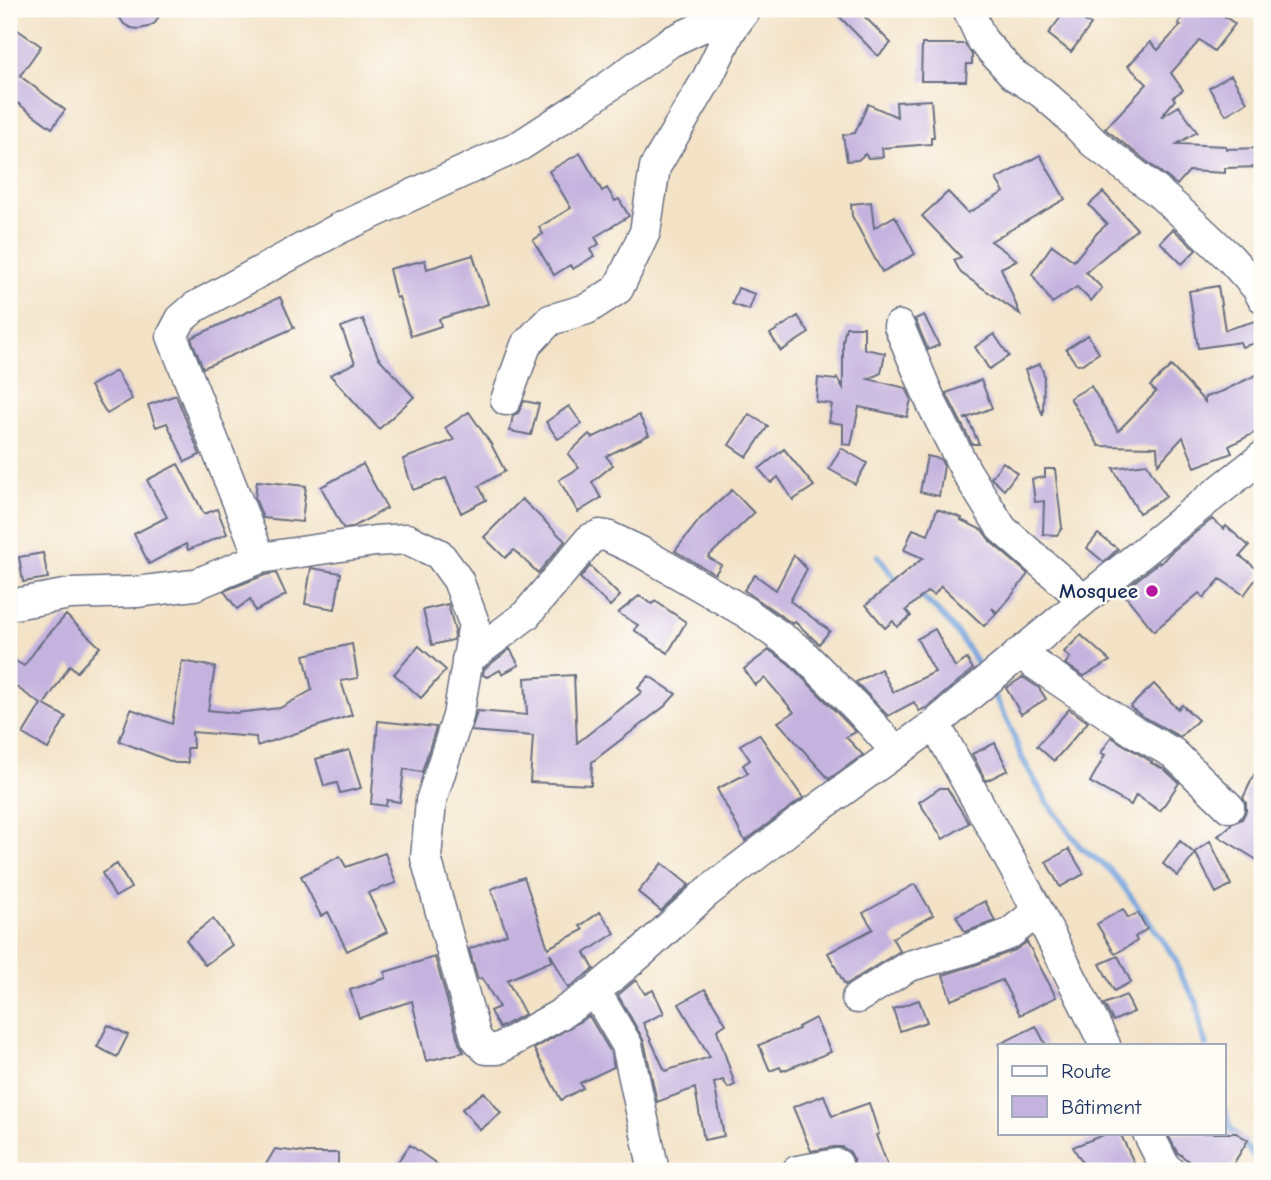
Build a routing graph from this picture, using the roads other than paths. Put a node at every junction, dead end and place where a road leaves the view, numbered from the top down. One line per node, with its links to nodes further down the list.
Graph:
1 (740, 9): 4 (street)
2 (746, 9): 7 (street)
3 (968, 9): 5 (street)
4 (709, 16): 9 (street)
5 (1262, 298)
6 (900, 326): 10 (street)
7 (506, 400)
8 (1262, 457): 10 (street)
9 (260, 558): 11 (street); 13 (street)
10 (1084, 600): 12 (street)
11 (9, 605)
12 (1012, 659): 14 (street); 16 (street)
13 (467, 660): 15 (street); 18 (street)
14 (935, 724): 15 (street); 17 (street)
15 (897, 752): 18 (street)
16 (1229, 807)
17 (1038, 911): 19 (street); 20 (street)
18 (595, 991): 23 (street)
19 (857, 998)
20 (1104, 1044)
21 (1148, 1134): 25 (street)
22 (837, 1164): 24 (street)
23 (653, 1171)
24 (797, 1171)
25 (1170, 1171)

